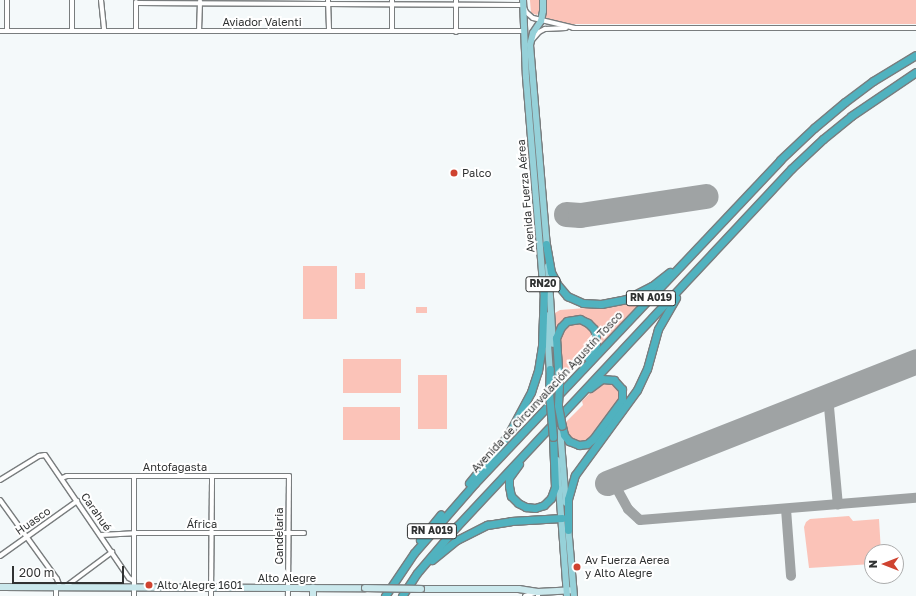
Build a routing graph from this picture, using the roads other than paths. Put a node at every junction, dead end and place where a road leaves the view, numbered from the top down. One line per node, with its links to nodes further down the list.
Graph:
1 (6, 0): 15 (street)
2 (72, 0): 16 (street)
3 (101, 0): 17 (street)
4 (543, 0): 11 (main road, Avenida Fuerza Aérea / RN20)
5 (136, 1): 6 (street); 18 (street)
6 (200, 1): 7 (street); 19 (street)
7 (328, 2): 8 (street); 20 (street)
8 (392, 2): 9 (street); 21 (street)
9 (456, 2): 10 (street); 23 (street)
10 (523, 2): 11 (street); 22 (main road, Avenida Fuerza Aérea / RN20)
11 (541, 21): 12 (street); 24 (main road, Avenida Fuerza Aérea / RN20)
12 (575, 28): 13 (street); 24 (street)
13 (916, 28)
14 (0, 31): 15 (street, Aviador Valenti)
15 (7, 31): 16 (street, Aviador Valenti)
16 (72, 31): 17 (street, Aviador Valenti)
17 (104, 31): 18 (street, Aviador Valenti)
18 (136, 31): 19 (street, Aviador Valenti)
19 (199, 31): 20 (street, Aviador Valenti)
20 (328, 31): 21 (street, Aviador Valenti)
21 (392, 31): 23 (street, Aviador Valenti)
22 (524, 31): 23 (street, Aviador Valenti); 28 (main road, Avenida Fuerza Aérea / RN20)
23 (456, 32)
24 (530, 45): 27 (main road, Avenida Fuerza Aérea / RN20)
25 (916, 55): 31 (highway, Avenida de Circunvalación Agustín Tosco / RN A019)
26 (916, 72): 29 (highway, RN A019)
27 (541, 169): 28 (main road); 30 (main road, Avenida Fuerza Aérea / RN20)
28 (534, 170): 32 (main road, Avenida Fuerza Aérea / RN20)
29 (723, 242): 35 (highway, RN A019); 47 (highway)
30 (546, 244): 31 (highway); 34 (main road, Avenida Fuerza Aérea / RN20)
31 (696, 250): 56 (highway, Avenida de Circunvalación Agustín Tosco / RN A019)
32 (544, 289): 33 (main road, Avenida Fuerza Aérea / RN20); 43 (highway)
33 (550, 369): 37 (highway, bridge)
34 (558, 384): 36 (highway, bridge); 43 (highway)
35 (556, 418): 36 (highway); 37 (highway); 73 (highway, RN A019)
36 (561, 428): 47 (main road)
37 (554, 435): 46 (main road)
38 (134, 476): 39 (street, Antofagasta); 41 (street, Antofagasta); 49 (street)
39 (212, 476): 40 (street, Antofagasta); 48 (street)
40 (289, 476): 50 (street, Candelaria)
41 (62, 478): 42 (street, Carahué); 45 (street, Carahué)
42 (0, 480)
43 (469, 483): 56 (highway)
44 (0, 500): 53 (street)
45 (77, 501): 52 (street, Carahué); 53 (street, Huasco)
46 (562, 518): 65 (main road); 74 (highway)
47 (568, 530): 65 (main road)
48 (211, 532): 49 (street, África); 50 (street, África); 61 (street)
49 (134, 533): 52 (street, África); 57 (street)
50 (288, 533): 51 (street, África); 62 (street, Candelaria)
51 (304, 533)
52 (101, 534): 54 (street, Carahué)
53 (26, 537): 55 (street, Huasco); 59 (street)
54 (112, 552): 57 (street, Carahué); 59 (street)
55 (0, 556)
56 (402, 570): 72 (highway, Avenida de Circunvalación Agustín Tosco / RN A019)
57 (134, 580): 60 (street)
58 (0, 587): 59 (main road, Alto Alegre)
59 (60, 587): 60 (main road, Alto Alegre); 67 (street)
60 (134, 588): 61 (main road, Alto Alegre); 68 (street)
61 (211, 588): 62 (main road, Alto Alegre); 69 (street)
62 (288, 588): 63 (main road, Alto Alegre); 70 (street, Candelaria)
63 (313, 588): 64 (main road, Alto Alegre, bridge); 71 (main road)
64 (424, 589): 66 (main road, Alto Alegre); 75 (main road)
65 (570, 593): 66 (main road, Alto Alegre)
66 (538, 594): 76 (street)
67 (56, 596)
68 (134, 596)
69 (211, 596)
70 (288, 596)
71 (312, 596)
72 (384, 596)
73 (402, 596)
74 (406, 596)
75 (425, 596)
76 (525, 596)

